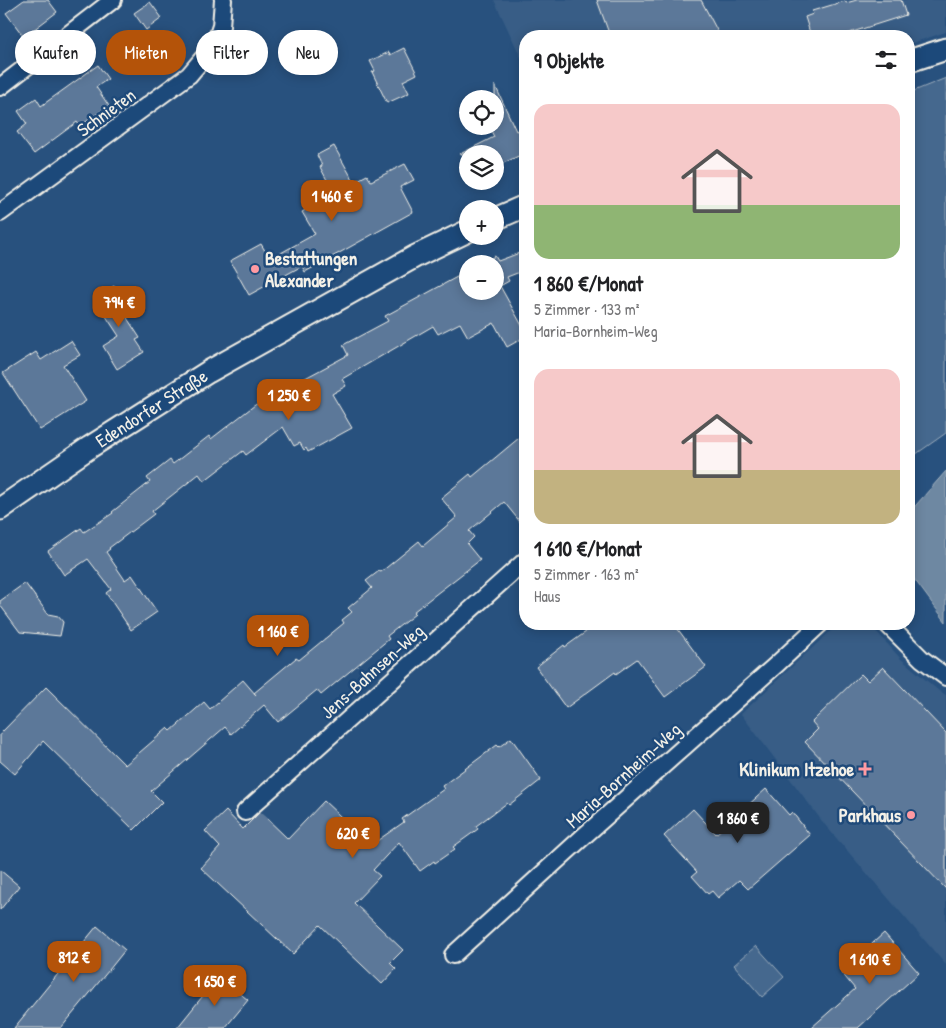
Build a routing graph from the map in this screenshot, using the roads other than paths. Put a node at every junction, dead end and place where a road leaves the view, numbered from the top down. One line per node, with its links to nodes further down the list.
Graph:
1 (113, 0): 5 (street)
2 (222, 0): 7 (street, Schnieten)
3 (946, 49): 4 (street)
4 (915, 59)
5 (0, 87)
6 (519, 209): 8 (street)
7 (0, 213)
8 (504, 215)
9 (459, 235): 10 (street, Edendorfer Straße)
10 (0, 509)
11 (519, 566): 15 (street, Jens-Bahnsen-Weg)
12 (814, 630): 16 (street, Maria-Bornheim-Weg)
13 (893, 630): 14 (street)
14 (946, 677)
15 (245, 812)
16 (453, 956)

